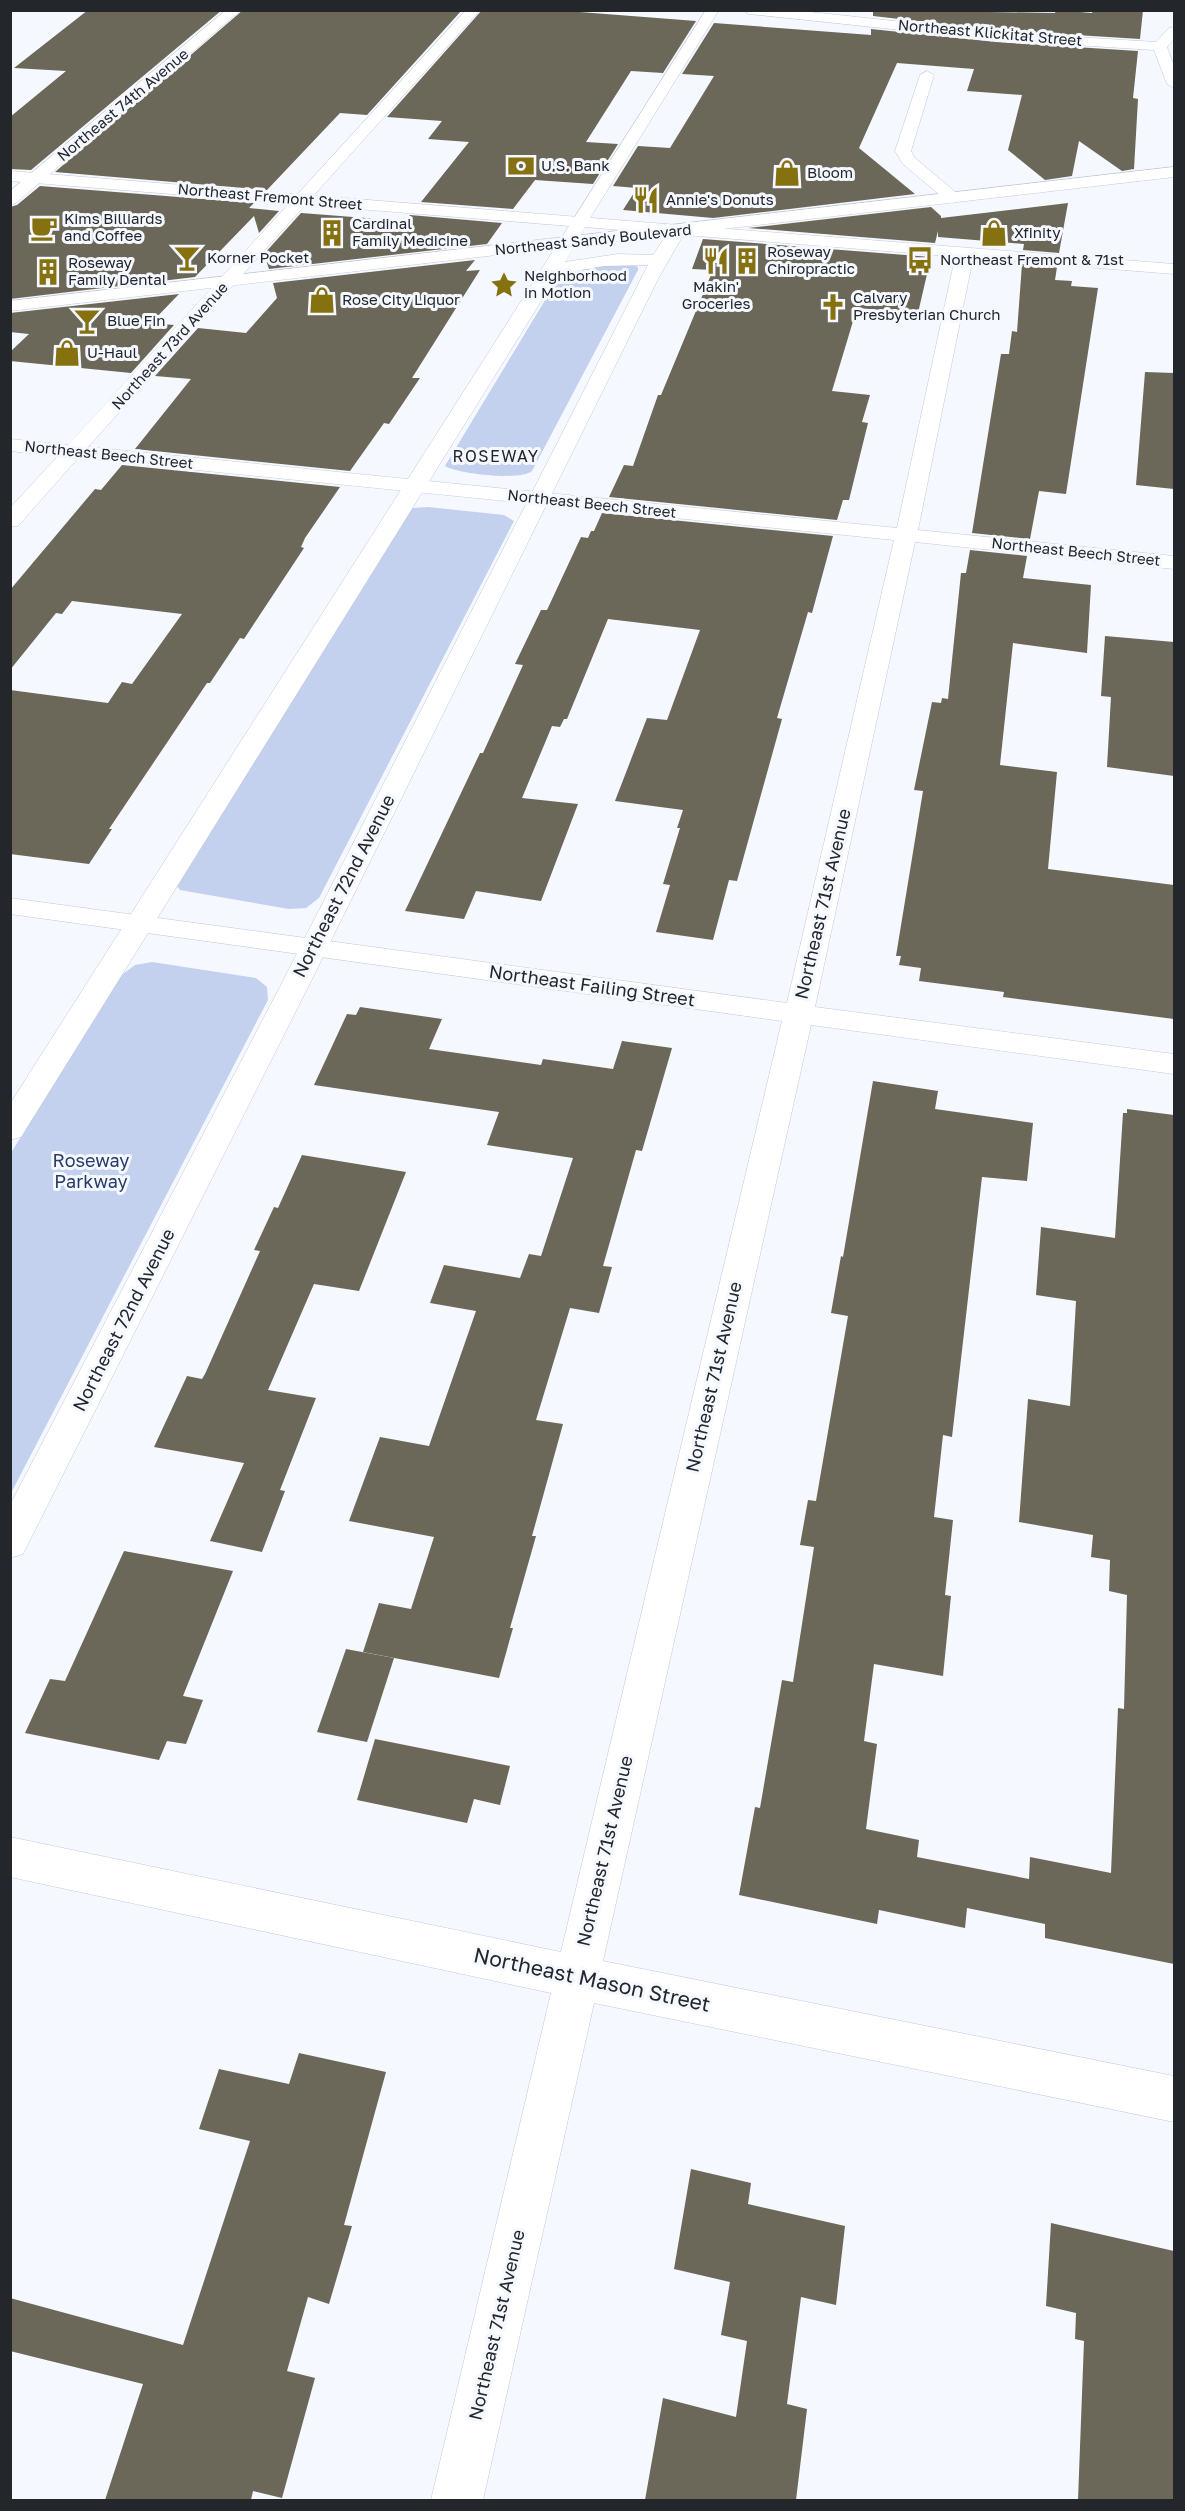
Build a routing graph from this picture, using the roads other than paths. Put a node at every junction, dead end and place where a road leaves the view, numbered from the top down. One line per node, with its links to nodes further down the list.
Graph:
1 (235, 10): 13 (street, Northeast 74th Avenue)
2 (474, 10): 16 (street, Northeast 73rd Avenue)
3 (713, 10): 17 (street)
4 (749, 10): 7 (street, Northeast Klickitat Street)
5 (957, 18): 7 (street)
6 (1174, 31): 8 (street)
7 (953, 32): 8 (street, Northeast Klickitat Street)
8 (1160, 46): 10 (street)
9 (927, 75): 14 (street)
10 (1174, 84)
11 (1174, 172): 14 (street, Northeast Sandy Boulevard)
12 (10, 176): 13 (street, Northeast Fremont Street)
13 (37, 178): 15 (street, Northeast 74th Avenue); 16 (street, Northeast Fremont Street)
14 (954, 198): 18 (street, Northeast Sandy Boulevard)
15 (10, 200)
16 (302, 200): 17 (street, Northeast Fremont Street); 24 (street, Northeast 73rd Avenue)
17 (579, 223): 18 (street, Northeast Fremont Street); 19 (street)
18 (678, 230): 19 (street, Northeast Sandy Boulevard); 20 (street, Northeast Fremont Street); 21 (street, Northeast 72nd Avenue)
19 (570, 242): 23 (street); 24 (street, Northeast Sandy Boulevard)
20 (965, 253): 22 (street, Northeast Fremont Street); 31 (street, Northeast 71st Avenue)
21 (658, 261): 23 (street); 29 (street, Northeast 72nd Avenue)
22 (1174, 269)
23 (551, 270): 28 (street)
24 (229, 281): 25 (street, Northeast Sandy Boulevard); 27 (street, Northeast 73rd Avenue)
25 (10, 306)
26 (10, 445): 27 (street, Northeast Beech Street)
27 (74, 452): 28 (street, Northeast Beech Street); 30 (street, Northeast 73rd Avenue)
28 (416, 486): 29 (street, Northeast Beech Street); 34 (street)
29 (537, 499): 31 (street, Northeast Beech Street); 35 (street, Northeast 72nd Avenue)
30 (10, 521)
31 (906, 535): 32 (street, Northeast Beech Street); 36 (street, Northeast 71st Avenue)
32 (1174, 562)
33 (10, 906): 34 (street, Northeast Failing Street)
34 (139, 924): 35 (street, Northeast Failing Street); 38 (street)
35 (313, 949): 36 (street, Northeast Failing Street); 39 (street, Northeast 72nd Avenue)
36 (799, 1013): 37 (street, Northeast Failing Street); 41 (street, Northeast 71st Avenue)
37 (1174, 1064)
38 (10, 1129)
39 (10, 1543)
40 (10, 1857): 41 (street, Northeast Mason Street)
41 (576, 1977): 42 (street, Northeast Mason Street); 43 (street, Northeast 71st Avenue)
42 (1174, 2099)
43 (457, 2500)

